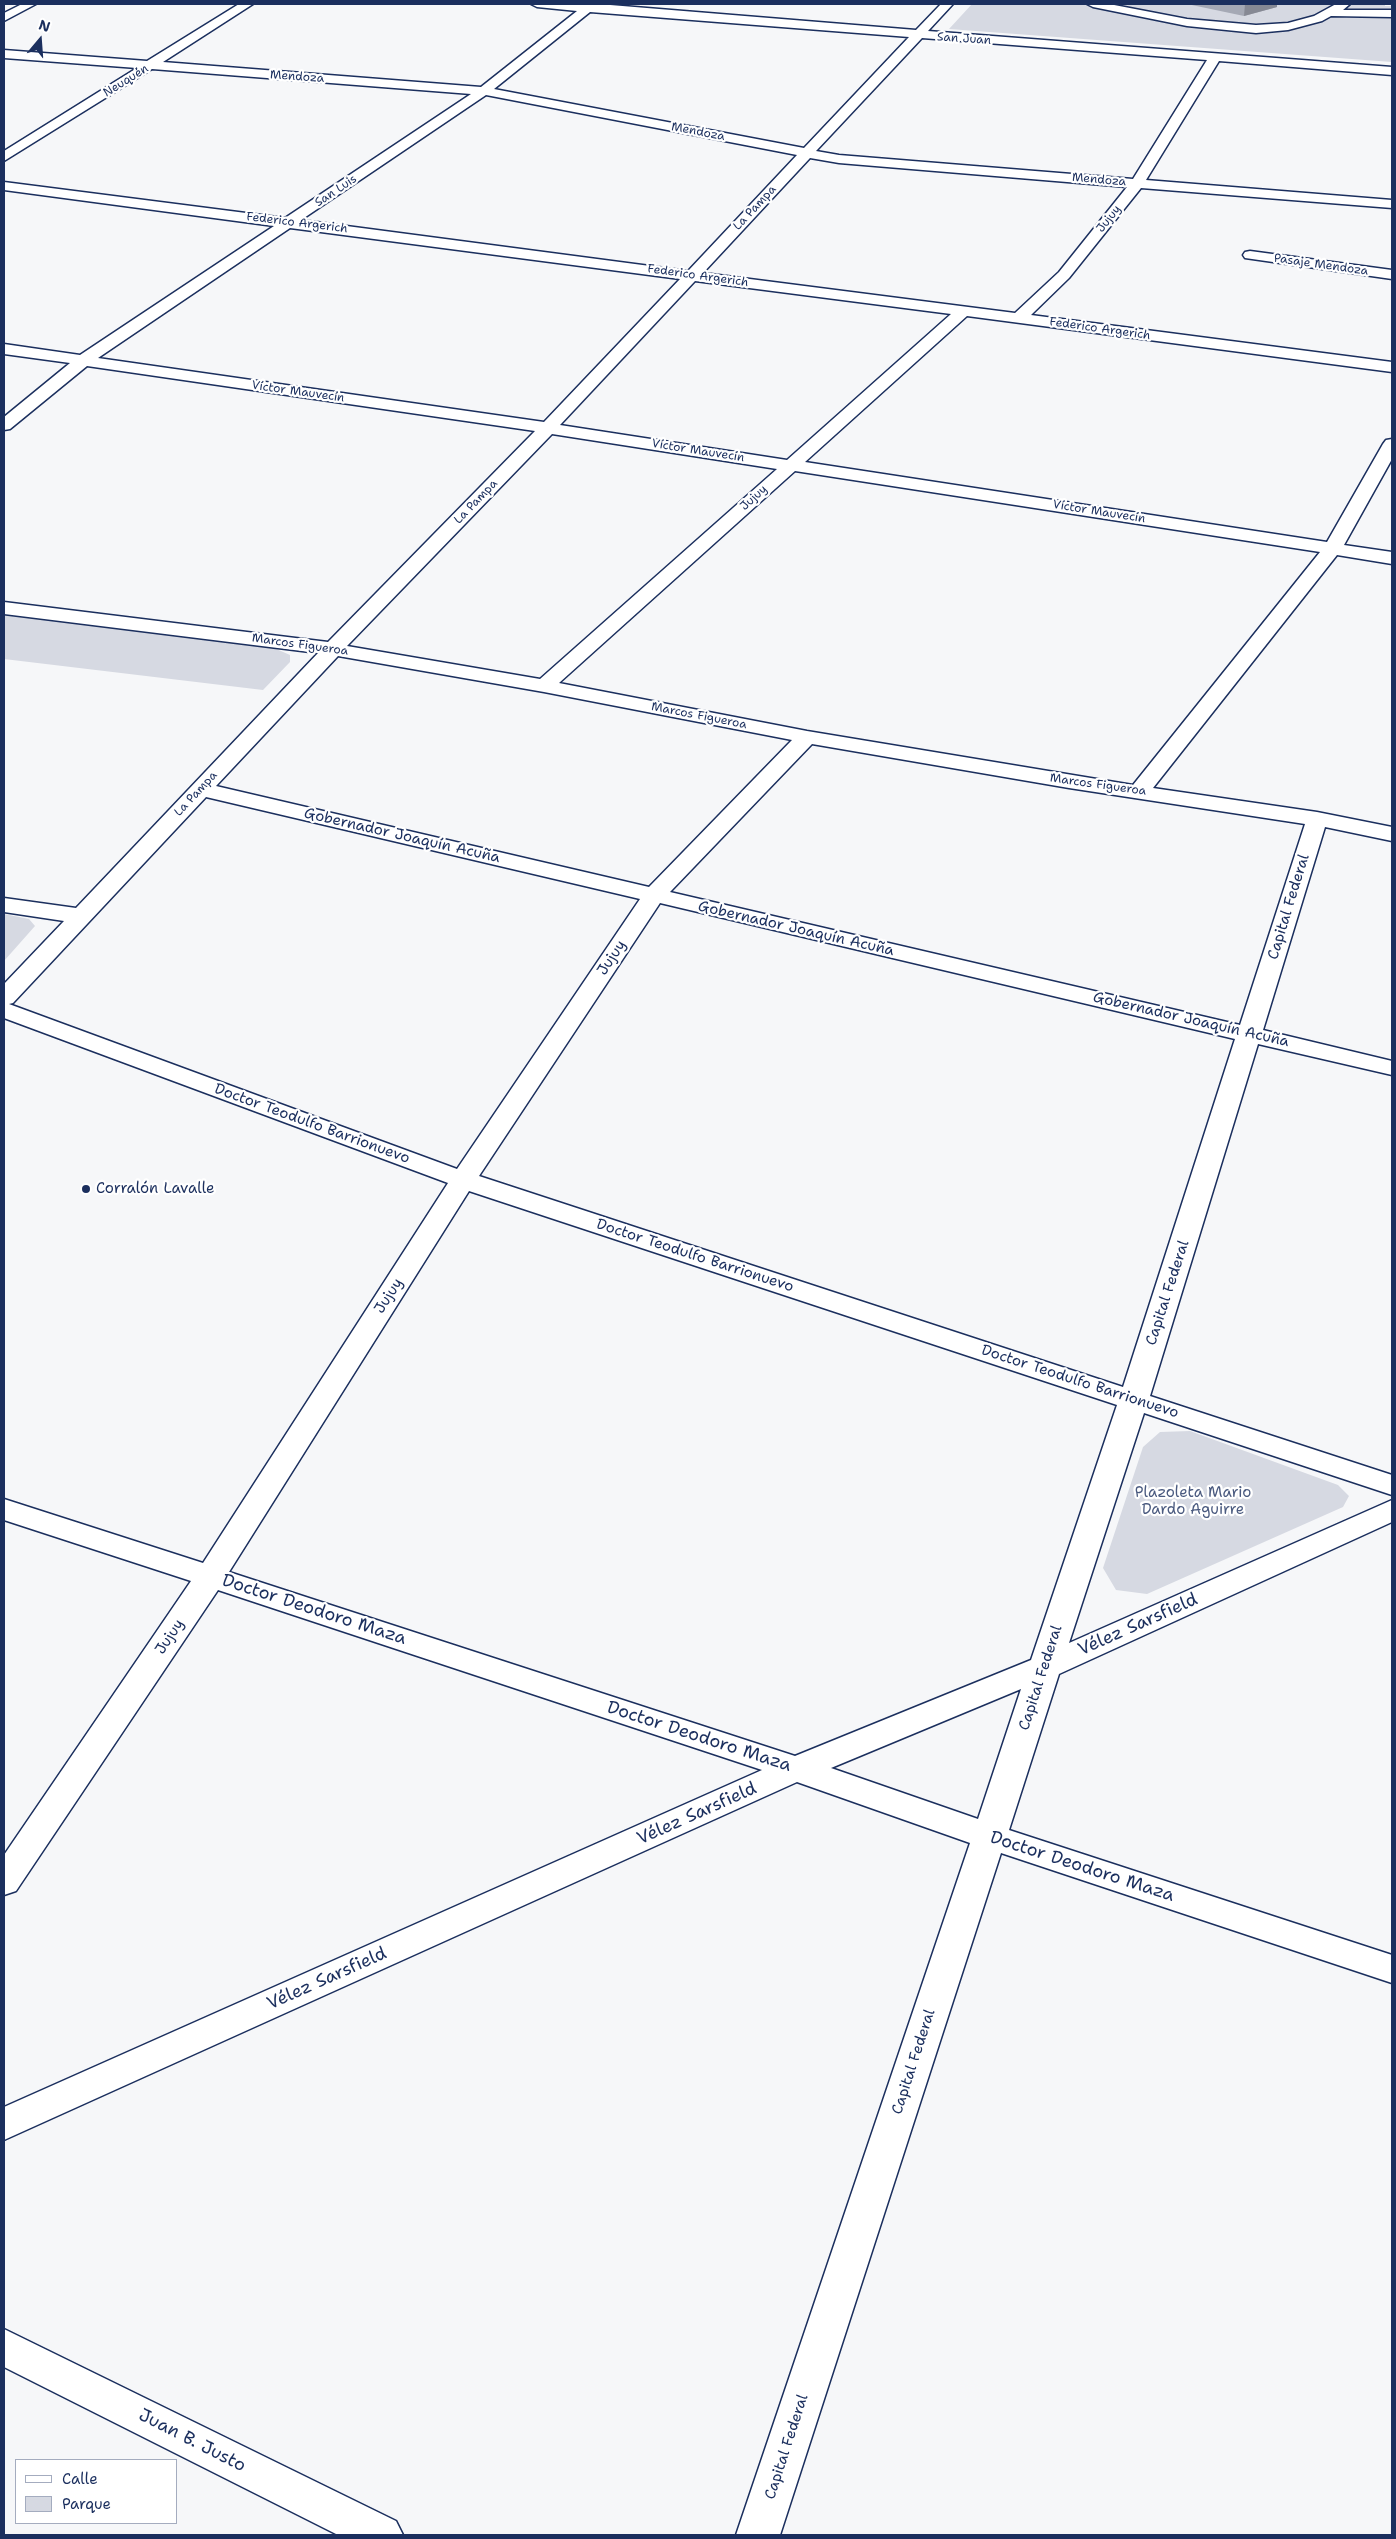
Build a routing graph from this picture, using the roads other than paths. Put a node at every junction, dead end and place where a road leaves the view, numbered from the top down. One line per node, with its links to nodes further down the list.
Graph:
1 (30, 4): 10 (street)
2 (247, 4): 14 (street, Neuquén)
3 (537, 4): 7 (street, San Juan)
4 (947, 4): 11 (street, La Pampa)
5 (1092, 4): 8 (street)
6 (1344, 4): 8 (street)
7 (590, 6): 11 (street, San Juan); 16 (street, San Luis)
8 (1333, 13): 9 (street)
9 (1392, 14)
10 (4, 18)
11 (918, 35): 13 (street, San Juan); 17 (street, La Pampa)
12 (4, 54): 14 (street, Mendoza)
13 (1215, 58): 15 (street, San Juan); 19 (street, Jujuy)
14 (150, 66): 16 (street, Mendoza); 18 (street, Neuquén)
15 (1392, 71)
16 (484, 91): 17 (street, Mendoza); 22 (street, San Luis)
17 (805, 154): 19 (street, Mendoza); 24 (street, La Pampa)
18 (4, 157)
19 (1138, 183): 21 (street, Mendoza); 27 (street, Jujuy)
20 (4, 186): 22 (street, Federico Argerich)
21 (1392, 204)
22 (290, 222): 24 (street, Federico Argerich); 29 (street, San Luis)
23 (1250, 255): 25 (street, Pasaje Mendoza)
24 (692, 275): 26 (street, Federico Argerich); 32 (street, La Pampa)
25 (1392, 276)
26 (964, 311): 27 (street, Federico Argerich); 34 (street, Jujuy)
27 (1019, 318): 30 (street, Federico Argerich)
28 (4, 349): 29 (street, Víctor Mauvecín)
29 (84, 360): 31 (street, San Luis); 32 (street, Víctor Mauvecín)
30 (1392, 367)
31 (4, 425)
32 (548, 428): 34 (street, Víctor Mauvecín); 38 (street, La Pampa)
33 (1392, 444): 35 (street)
34 (791, 465): 35 (street, Víctor Mauvecín); 39 (street, Jujuy)
35 (1333, 548): 36 (street, Víctor Mauvecín); 42 (street)
36 (1392, 558)
37 (4, 608): 38 (street, Marcos Figueroa)
38 (333, 649): 39 (street, Marcos Figueroa); 41 (street, La Pampa)
39 (544, 686): 40 (street, Marcos Figueroa)
40 (807, 736): 42 (street, Marcos Figueroa); 45 (street, Jujuy)
41 (201, 789): 45 (street, Gobernador Joaquín Acuña); 47 (street, La Pampa)
42 (1140, 791): 43 (street, Marcos Figueroa)
43 (1317, 819): 44 (street, Marcos Figueroa); 50 (street, Capital Federal)
44 (1392, 834)
45 (653, 896): 50 (street, Gobernador Joaquín Acuña); 52 (street, Jujuy)
46 (4, 905): 47 (street)
47 (80, 916): 48 (street, La Pampa)
48 (4, 998)
49 (4, 1010): 52 (street, Doctor Teodulfo Barrionuevo)
50 (1250, 1034): 51 (street, Gobernador Joaquín Acuña); 53 (street, Capital Federal)
51 (1392, 1068)
52 (463, 1180): 53 (street, Doctor Teodulfo Barrionuevo); 57 (street, Jujuy)
53 (1134, 1399): 54 (street, Doctor Teodulfo Barrionuevo); 58 (street, Capital Federal)
54 (1392, 1486)
55 (4, 1509): 57 (street, Doctor Deodoro Maza)
56 (1392, 1510): 58 (street, Vélez Sarsfield)
57 (211, 1576): 59 (street, Doctor Deodoro Maza); 61 (street, Jujuy)
58 (1045, 1667): 59 (street, Vélez Sarsfield); 60 (street, Capital Federal)
59 (796, 1769): 60 (street, Doctor Deodoro Maza); 63 (street, Vélez Sarsfield)
60 (988, 1836): 62 (street, Doctor Deodoro Maza); 66 (street, Capital Federal)
61 (4, 1882)
62 (1392, 1969)
63 (4, 2124)
64 (4, 2347): 65 (street, Juan B. Justo)
65 (381, 2535)
66 (758, 2535)

